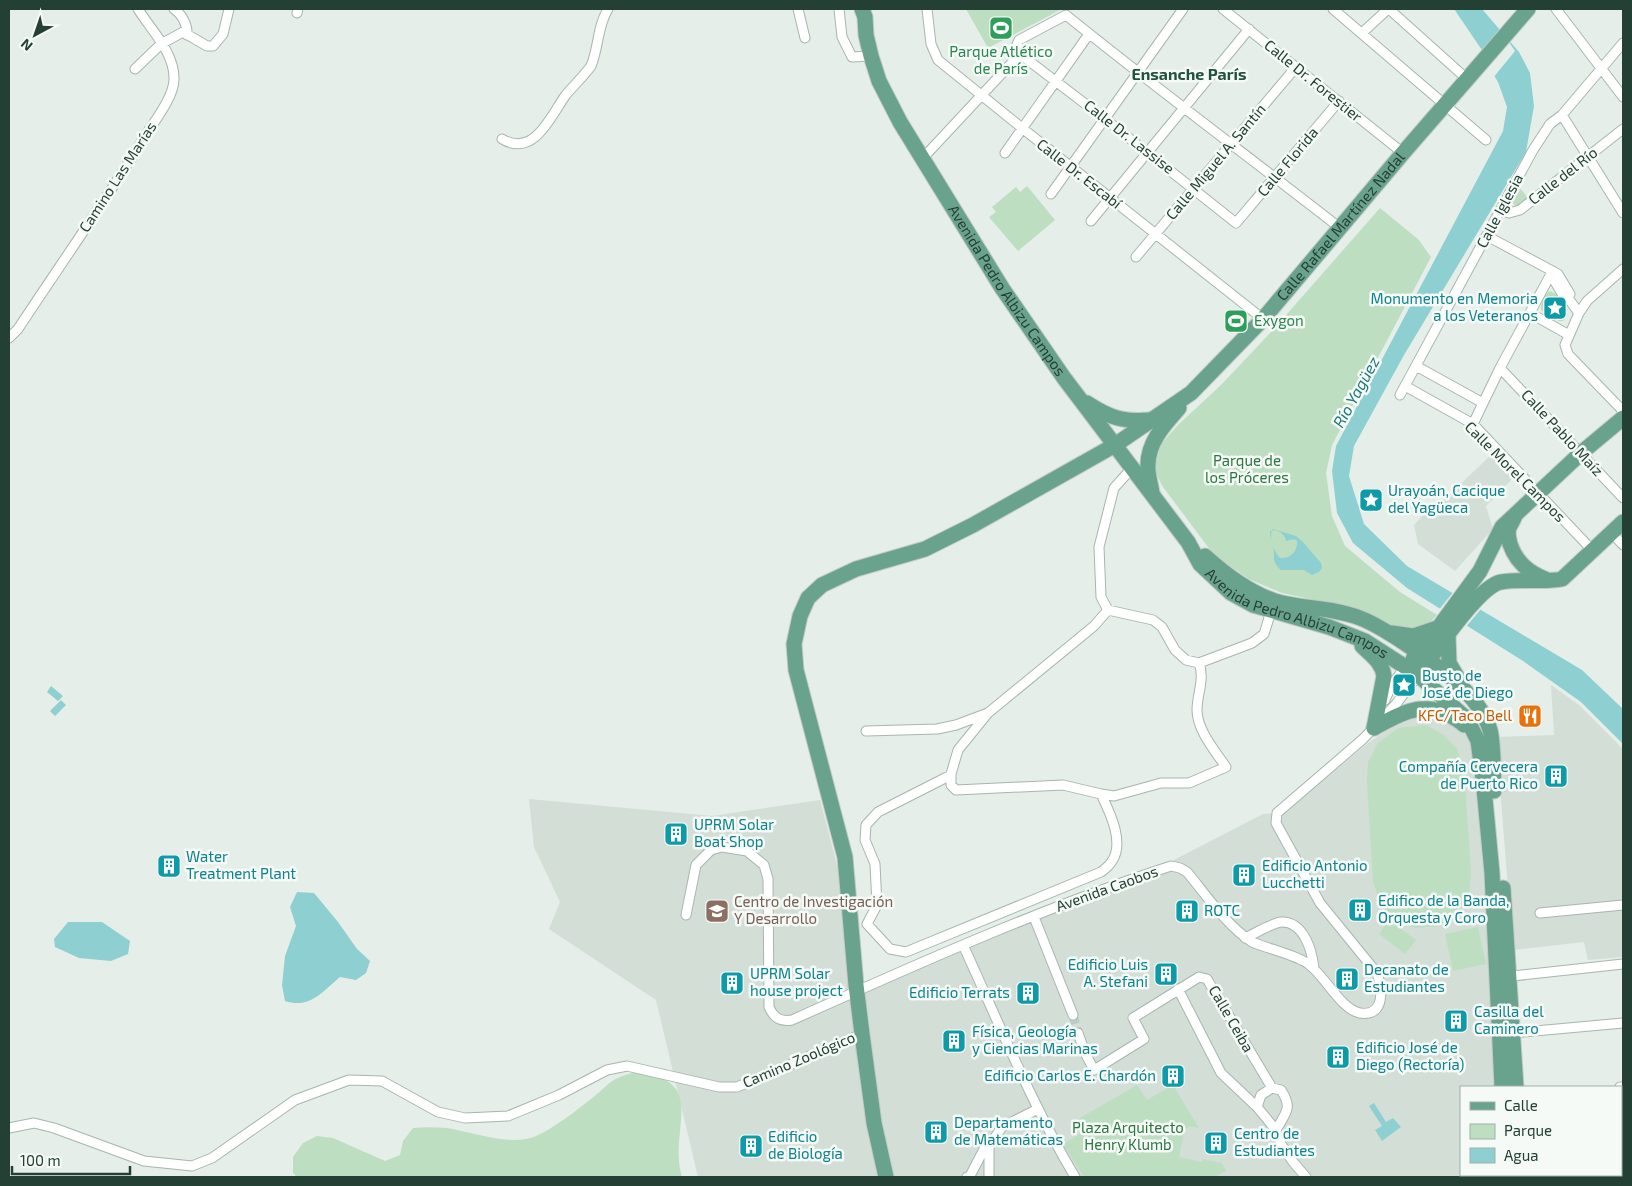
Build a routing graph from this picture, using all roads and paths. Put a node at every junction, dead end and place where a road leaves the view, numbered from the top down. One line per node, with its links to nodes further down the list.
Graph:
1 (138, 9): 22 (street, Camino Las Marías)
2 (174, 9): 19 (street)
3 (229, 9): 19 (street)
4 (608, 9): 40 (street)
5 (798, 9): 20 (street)
6 (839, 9): 24 (street)
7 (927, 9): 31 (street, Calle Dr. Escabí)
8 (1183, 9): 28 (street)
9 (1223, 9): 16 (street, Calle Dr. Forestier)
10 (1333, 9): 15 (street)
11 (1388, 9): 17 (street); 29 (street)
12 (1528, 9): 29 (main road, Calle Rafael Martínez Nadal)
13 (1556, 9): 27 (street)
14 (865, 12): 24 (main road, Avenida Pedro Albizu Campos)
15 (1343, 12): 17 (street)
16 (1249, 29): 25 (street, Calle Dr. Forestier); 35 (street)
17 (1362, 33): 34 (street)
18 (1089, 34): 23 (street); 28 (street); 30 (street)
19 (188, 35): 22 (street)
20 (804, 38)
21 (1623, 43): 27 (street, Calle Iglesia)
22 (161, 44): 26 (street); 67 (street, Camino Las Marías)
23 (1020, 54): 30 (street, Calle Dr. Lassise); 31 (street)
24 (871, 56): 47 (main road, Avenida Pedro Albizu Campos)
25 (1296, 67): 33 (street, Calle Dr. Forestier); 42 (street, Calle Miguel A. Santín)
26 (135, 69)
27 (1601, 69): 32 (street); 36 (street, Calle Iglesia)
28 (1138, 72): 35 (street); 37 (street)
29 (1467, 79): 34 (main road, Calle Rafael Martínez Nadal)
30 (1057, 82): 37 (street, Calle Dr. Lassise); 38 (street)
31 (980, 95): 38 (street, Calle Dr. Escabí); 47 (street)
32 (1623, 97)
33 (1339, 101): 45 (street, Calle Dr. Forestier); 49 (street, Calle Florida)
34 (1444, 105): 41 (street); 45 (main road, Calle Rafael Martínez Nadal)
35 (1185, 108): 42 (street); 43 (street)
36 (1562, 115): 46 (street); 53 (street, Calle Iglesia)
37 (1105, 119): 43 (street, Calle Dr. Lassise); 48 (street)
38 (1022, 128): 44 (street); 48 (street, Calle Dr. Escabí)
39 (1623, 129): 46 (street, Calle del Río)
40 (502, 139)
41 (1486, 140)
42 (1231, 143): 49 (street); 50 (street, Calle Miguel A. Santín)
43 (1148, 152): 50 (street, Calle Dr. Lassise); 52 (street)
44 (1006, 153)
45 (1403, 153): 57 (main road, Calle Rafael Martínez Nadal)
46 (1589, 156): 53 (street, Calle del Río); 54 (street)
47 (924, 158): 73 (main road, Avenida Pedro Albizu Campos)
48 (1070, 166): 51 (street); 52 (street, Calle Dr. Escabí)
49 (1275, 177): 56 (street, Calle Florida); 57 (street)
50 (1194, 188): 56 (street, Calle Dr. Lassise); 58 (street, Calle Miguel A. Santín)
51 (1051, 194)
52 (1110, 198): 55 (street); 58 (street, Calle Dr. Escabí)
53 (1500, 210): 59 (street, Calle Iglesia)
54 (1623, 214)
55 (1091, 221)
56 (1236, 223)
57 (1340, 228): 65 (main road, Calle Rafael Martínez Nadal)
58 (1155, 233): 60 (street, Calle Miguel A. Santín); 65 (street, Calle Dr. Escabí)
59 (1487, 236): 62 (street); 68 (street, Calle Iglesia)
60 (1136, 257)
61 (1623, 269): 64 (street)
62 (1551, 274): 63 (street); 64 (street)
63 (1530, 313): 66 (street); 69 (street)
64 (1579, 313): 66 (street)
65 (1263, 319): 71 (main road, Calle Rafael Martínez Nadal)
66 (1569, 335): 75 (street)
67 (9, 338)
68 (1416, 366): 70 (street, Calle Iglesia); 74 (street, Calle Morel Campos)
69 (1500, 368): 74 (street); 80 (street, Calle Pablo Maíz)
70 (1405, 386): 72 (street, Calle Iglesia); 78 (street, Calle Morel Campos)
71 (1191, 393): 77 (main road, Calle Rafael Martínez Nadal); 83 (main road)
72 (1400, 395)
73 (1077, 396): 77 (main road); 79 (main road, Avenida Pedro Albizu Campos)
74 (1483, 403): 78 (street)
75 (1623, 411)
76 (1623, 418): 80 (main road)
77 (1151, 420): 79 (main road, Calle Rafael Martínez Nadal)
78 (1473, 424): 82 (street, Calle Morel Campos)
79 (1115, 445): 81 (main road, Avenida Pedro Albizu Campos); 117 (main road, Calle Rafael Martínez Nadal)
80 (1581, 453): 82 (main road); 84 (street, Calle Pablo Maíz)
81 (1132, 468): 83 (main road, Avenida Pedro Albizu Campos); 93 (street)
82 (1537, 493): 85 (main road); 89 (street, Calle Morel Campos)
83 (1152, 494): 92 (main road, Avenida Pedro Albizu Campos)
84 (1623, 498)
85 (1517, 512): 90 (main road); 91 (main road)
86 (1623, 522): 87 (main road)
87 (1612, 533): 88 (street); 89 (main road)
88 (1623, 545)
89 (1592, 551): 90 (main road)
90 (1552, 581): 91 (main road)
91 (1470, 596): 95 (main road)
92 (1273, 606): 94 (main road, Avenida Pedro Albizu Campos); 96 (main road, Avenida Pedro Albizu Campos); 98 (street)
93 (1108, 610): 98 (street); 101 (street)
94 (1385, 631): 95 (main road); 97 (main road, Avenida Pedro Albizu Campos)
95 (1443, 631): 97 (main road); 100 (main road)
96 (1349, 633): 99 (main road, Avenida Pedro Albizu Campos); 102 (main road)
97 (1424, 656): 99 (main road); 100 (main road, Avenida Pedro Albizu Campos)
98 (1199, 663): 106 (street)
99 (1412, 670): 102 (street, Avenida Caobos); 102 (street, Avenida Caobos); 104 (main road, Avenida Pedro Albizu Campos)
100 (1464, 690): 115 (main road)
101 (988, 713): 103 (street); 105 (street)
102 (1374, 728): 104 (main road); 114 (street, Avenida Caobos)
103 (866, 731)
104 (1478, 741): 115 (main road)
105 (951, 775): 106 (street); 106 (street)
106 (1100, 794)
107 (1623, 905): 108 (street)
108 (1540, 913)
109 (686, 915): 117 (street, Avenida Caobos)
110 (1034, 917): 111 (street, Avenida Caobos); 112 (street, Avenida Caobos); 118 (street)
111 (1245, 938): 114 (street, Avenida Caobos); 114 (street)
112 (964, 945): 117 (street, Avenida Caobos); 127 (street)
113 (1623, 964): 115 (street)
114 (1314, 968)
115 (1503, 977): 122 (main road); 123 (main road)
116 (1178, 989): 120 (street, Calle Ceiba); 125 (street, Calle Ceiba); 126 (street)
117 (856, 992): 121 (main road, Calle Rafael Martínez Nadal)
118 (1073, 1015)
119 (1623, 1023): 122 (street)
120 (1078, 1033)
121 (862, 1034): 128 (street, Camino Zoológico); 131 (main road, Calle Rafael Martínez Nadal)
122 (1513, 1034): 124 (main road)
123 (1502, 1086)
124 (1516, 1086)
125 (1272, 1088): 126 (street); 129 (street)
126 (1257, 1107): 129 (street)
127 (1038, 1109): 130 (street); 134 (street)
128 (9, 1128)
129 (1276, 1130): 135 (street)
130 (989, 1146): 132 (street); 133 (street)
131 (886, 1177)
132 (969, 1177)
133 (989, 1177)
134 (1075, 1177)
135 (1306, 1177)

